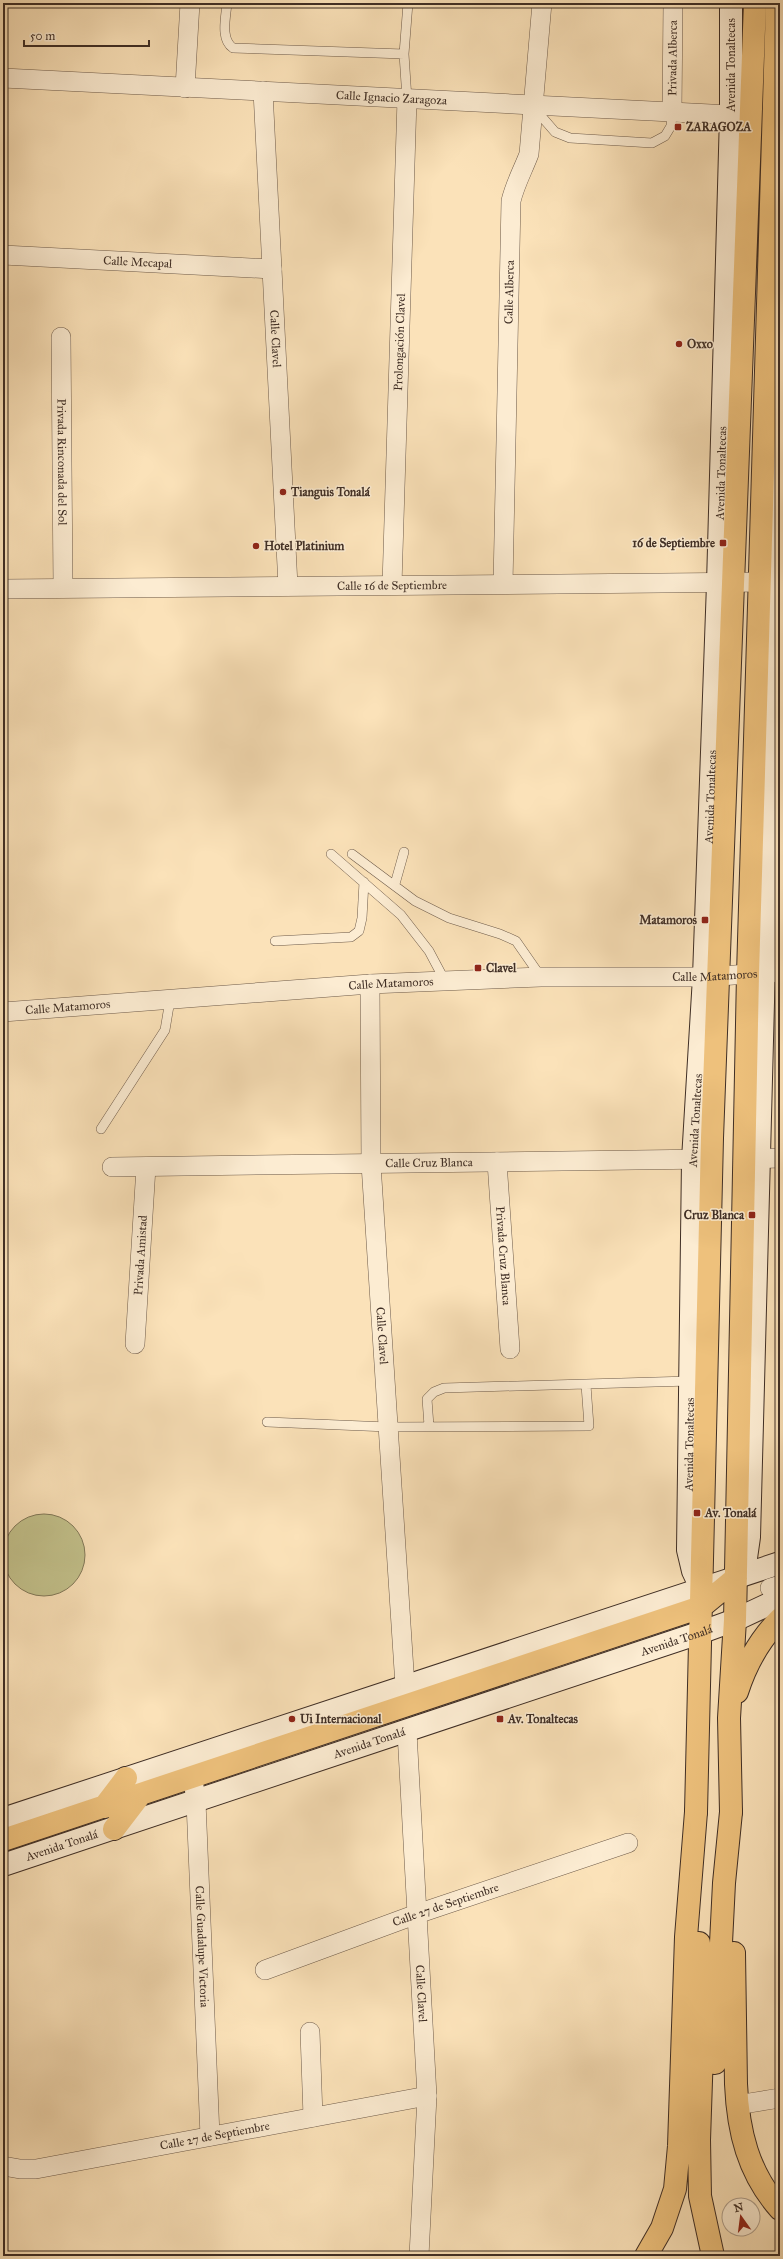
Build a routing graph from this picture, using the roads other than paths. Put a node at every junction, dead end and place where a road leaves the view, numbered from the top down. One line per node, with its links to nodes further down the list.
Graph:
1 (190, 3): 11 (street)
2 (227, 3): 9 (lane)
3 (408, 3): 9 (lane)
4 (542, 3): 14 (street, Calle Alberca)
5 (674, 3): 15 (street, Privada Alberca)
6 (731, 3): 16 (street, Avenida Tonaltecas)
7 (755, 3): 17 (main road, Avenida Tonaltecas)
8 (777, 3): 17 (main road, Avenida Tonaltecas)
9 (404, 54): 13 (lane)
10 (3, 78): 11 (street, Calle Ignacio Zaragoza)
11 (185, 88): 12 (street, Calle Ignacio Zaragoza)
12 (263, 91): 13 (street, Calle Ignacio Zaragoza); 19 (street, Calle Clavel)
13 (407, 99): 14 (street, Calle Ignacio Zaragoza); 25 (street, Prolongación Clavel)
14 (532, 105): 15 (street, Calle Ignacio Zaragoza); 15 (lane); 23 (street, Calle Alberca)
15 (672, 112): 16 (street, Calle Ignacio Zaragoza)
16 (730, 115): 17 (street, Calle Ignacio Zaragoza); 24 (street, Avenida Tonaltecas)
17 (768, 116): 22 (main road, Avenida Tonaltecas); 24 (main road, Avenida Tonaltecas)
18 (3, 255): 19 (street, Calle Mecapal)
19 (272, 269): 26 (street, Calle Clavel)
20 (61, 337): 27 (street, Privada Rinconada del Sol)
21 (780, 444): 22 (street, Avenida Tonaltecas)
22 (771, 582): 24 (street, Calle 16 de Septiembre); 29 (street, Avenida Tonaltecas); 36 (main road, Avenida Tonaltecas)
23 (503, 584): 24 (street, Calle 16 de Septiembre); 25 (street, Calle 16 de Septiembre)
24 (725, 584): 37 (main road, Avenida Tonaltecas)
25 (392, 585): 26 (street, Calle 16 de Septiembre)
26 (288, 586): 27 (street, Calle 16 de Septiembre)
27 (63, 588): 28 (street, Calle 16 de Septiembre)
28 (3, 589)
29 (775, 763): 36 (street, Avenida Tonaltecas)
30 (404, 852): 34 (lane)
31 (331, 854): 33 (lane)
32 (352, 854): 34 (lane)
33 (364, 882): 35 (lane); 39 (lane)
34 (395, 884): 38 (lane)
35 (275, 941)
36 (764, 973): 37 (street, Calle Matamoros); 44 (main road, Avenida Tonaltecas)
37 (711, 976): 38 (street, Calle Matamoros); 45 (main road, Avenida Tonaltecas)
38 (542, 977): 39 (street, Calle Matamoros)
39 (445, 982): 40 (street, Calle Matamoros)
40 (370, 984): 41 (street, Calle Matamoros); 47 (street, Calle Clavel)
41 (170, 1000): 42 (street, Calle Matamoros); 43 (lane)
42 (3, 1012)
43 (101, 1129)
44 (761, 1159): 58 (main road, Avenida Tonaltecas)
45 (702, 1160): 46 (street, Calle Cruz Blanca); 52 (street, Avenida Tonaltecas); 60 (main road, Avenida Tonaltecas)
46 (497, 1162): 47 (street, Calle Cruz Blanca); 51 (street, Privada Cruz Blanca)
47 (371, 1164): 49 (street, Calle Cruz Blanca); 56 (street, Calle Clavel)
48 (112, 1167): 49 (street)
49 (146, 1167): 50 (street, Privada Amistad)
50 (135, 1344)
51 (510, 1349)
52 (690, 1381): 53 (lane); 60 (street, Avenida Tonaltecas)
53 (586, 1385): 55 (lane); 55 (lane)
54 (267, 1422): 56 (lane)
55 (428, 1426): 56 (lane)
56 (388, 1427): 64 (street, Calle Clavel)
57 (780, 1563): 58 (street, Avenida Tonalá)
58 (736, 1578): 60 (street, Avenida Tonalá); 62 (main road, Avenida Tonaltecas)
59 (777, 1591): 62 (street, Avenida Tonalá)
60 (701, 1598): 62 (main road, Avenida Tonalá); 63 (main road, Avenida Tonaltecas); 64 (street, Avenida Tonalá); 67 (main road, Avenida Tonalá)
61 (780, 1619): 65 (main road)
62 (735, 1620): 63 (street, Avenida Tonalá); 65 (main road, Avenida Tonaltecas)
63 (702, 1632): 66 (street, Avenida Tonalá); 72 (main road, Avenida Tonaltecas)
64 (405, 1686): 67 (street, Avenida Tonalá)
65 (729, 1718): 73 (main road, Avenida Tonaltecas)
66 (407, 1732): 70 (street, Avenida Tonalá); 79 (street, Calle Clavel)
67 (192, 1768): 68 (street, Avenida Tonalá); 69 (main road, Avenida Tonalá); 70 (street, Calle Guadalupe Victoria)
68 (126, 1778): 71 (main road); 74 (street, Avenida Tonalá)
69 (140, 1795): 71 (main road, Avenida Tonalá); 75 (main road)
70 (196, 1802): 75 (street, Avenida Tonalá); 86 (street, Calle Guadalupe Victoria)
71 (104, 1807): 76 (main road, Avenida Tonalá)
72 (696, 1812): 90 (main road); 91 (main road)
73 (731, 1812): 84 (main road); 92 (main road)
74 (3, 1819)
75 (114, 1829): 78 (street, Avenida Tonalá)
76 (3, 1840)
77 (628, 1843): 79 (street, Calle 27 de Septiembre)
78 (3, 1865)
79 (417, 1914): 80 (street, Calle 27 de Septiembre); 82 (street, Calle Clavel)
80 (265, 1970)
81 (310, 2032): 85 (street)
82 (427, 2096): 85 (street, Calle 27 de Septiembre); 89 (street, Calle Clavel)
83 (780, 2098): 84 (street)
84 (737, 2105): 88 (main road)
85 (313, 2117): 86 (street, Calle 27 de Septiembre)
86 (210, 2136): 87 (street, Calle 27 de Septiembre)
87 (3, 2166)
88 (780, 2209)
89 (419, 2256)
90 (646, 2256)
91 (713, 2256)
92 (723, 2256)

